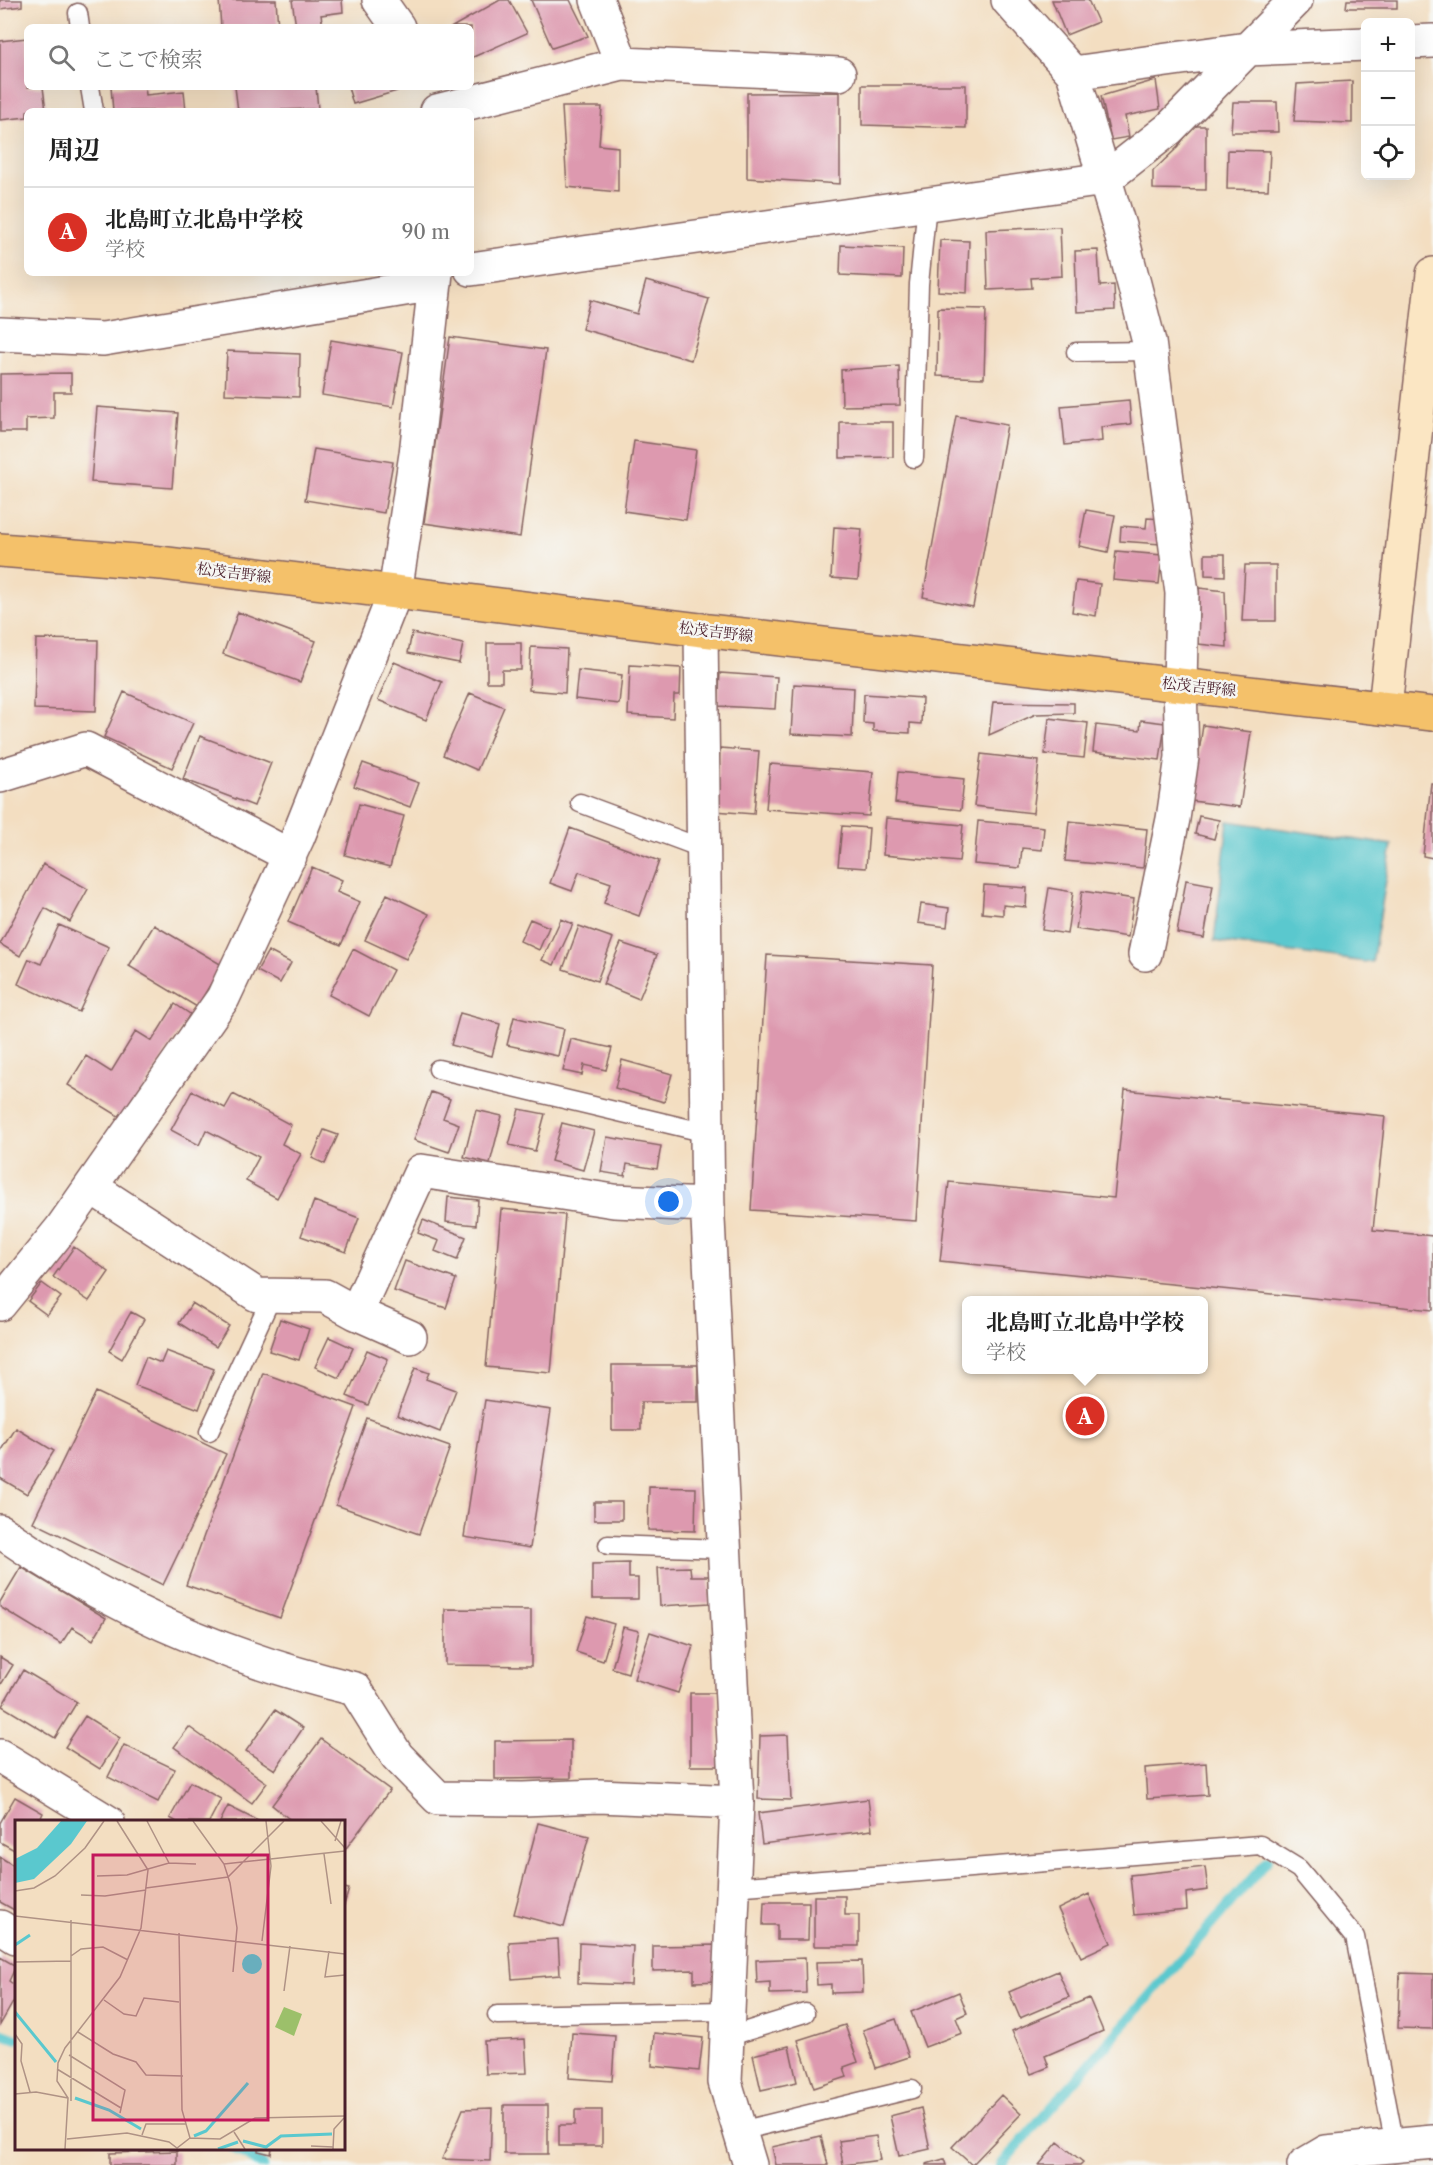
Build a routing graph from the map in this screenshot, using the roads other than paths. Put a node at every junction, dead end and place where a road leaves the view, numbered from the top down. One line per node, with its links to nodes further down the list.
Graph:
1 (379, 0): 5 (street)
2 (597, 0): 10 (street)
3 (1008, 0): 11 (street)
4 (1296, 0): 9 (street)
5 (396, 24)
6 (1433, 41): 7 (street)
7 (1415, 42)
8 (1361, 44): 9 (street)
9 (1247, 49): 11 (street); 16 (street)
10 (622, 64): 12 (street); 14 (street)
11 (1073, 73): 16 (street)
12 (839, 74)
13 (90, 90): 15 (lane)
14 (444, 104)
15 (94, 108)
16 (1105, 179): 17 (street); 22 (street)
17 (927, 204): 18 (street); 24 (lane)
18 (474, 268)
19 (1433, 274): 29 (street)
20 (437, 276): 21 (street); 26 (street)
21 (0, 334)
22 (1150, 351): 23 (lane); 28 (street)
23 (1076, 352)
24 (914, 458)
25 (0, 550): 26 (main road, 松茂吉野線)
26 (395, 593): 27 (main road, 松茂吉野線); 34 (street)
27 (701, 630): 28 (main road, 松茂吉野線); 33 (street)
28 (1180, 686): 29 (main road, 松茂吉野線); 35 (street)
29 (1385, 707): 30 (main road, 松茂吉野線)
30 (1433, 714)
31 (0, 776): 34 (street)
32 (580, 803): 33 (lane)
33 (704, 849): 37 (street)
34 (290, 856): 38 (street)
35 (1145, 954)
36 (438, 1069): 37 (lane)
37 (707, 1133): 39 (street)
38 (91, 1187): 40 (street); 41 (street)
39 (708, 1205): 42 (street); 47 (street)
40 (272, 1296): 42 (street); 44 (lane)
41 (0, 1304)
42 (356, 1313): 43 (street)
43 (410, 1337)
44 (209, 1432)
45 (0, 1531): 49 (street)
46 (608, 1545): 47 (lane)
47 (724, 1549): 49 (street)
48 (0, 1756): 50 (street)
49 (736, 1802): 51 (street)
50 (106, 1820)
51 (733, 1887): 56 (street); 60 (lane)
52 (0, 1927): 53 (street)
53 (15, 1936)
54 (805, 2013): 56 (lane)
55 (497, 2015): 56 (lane)
56 (727, 2024): 58 (street)
57 (912, 2089): 58 (lane)
58 (740, 2131): 61 (street)
59 (1433, 2142): 60 (street)
60 (1395, 2145): 62 (street)
61 (750, 2165)
62 (1304, 2165)

